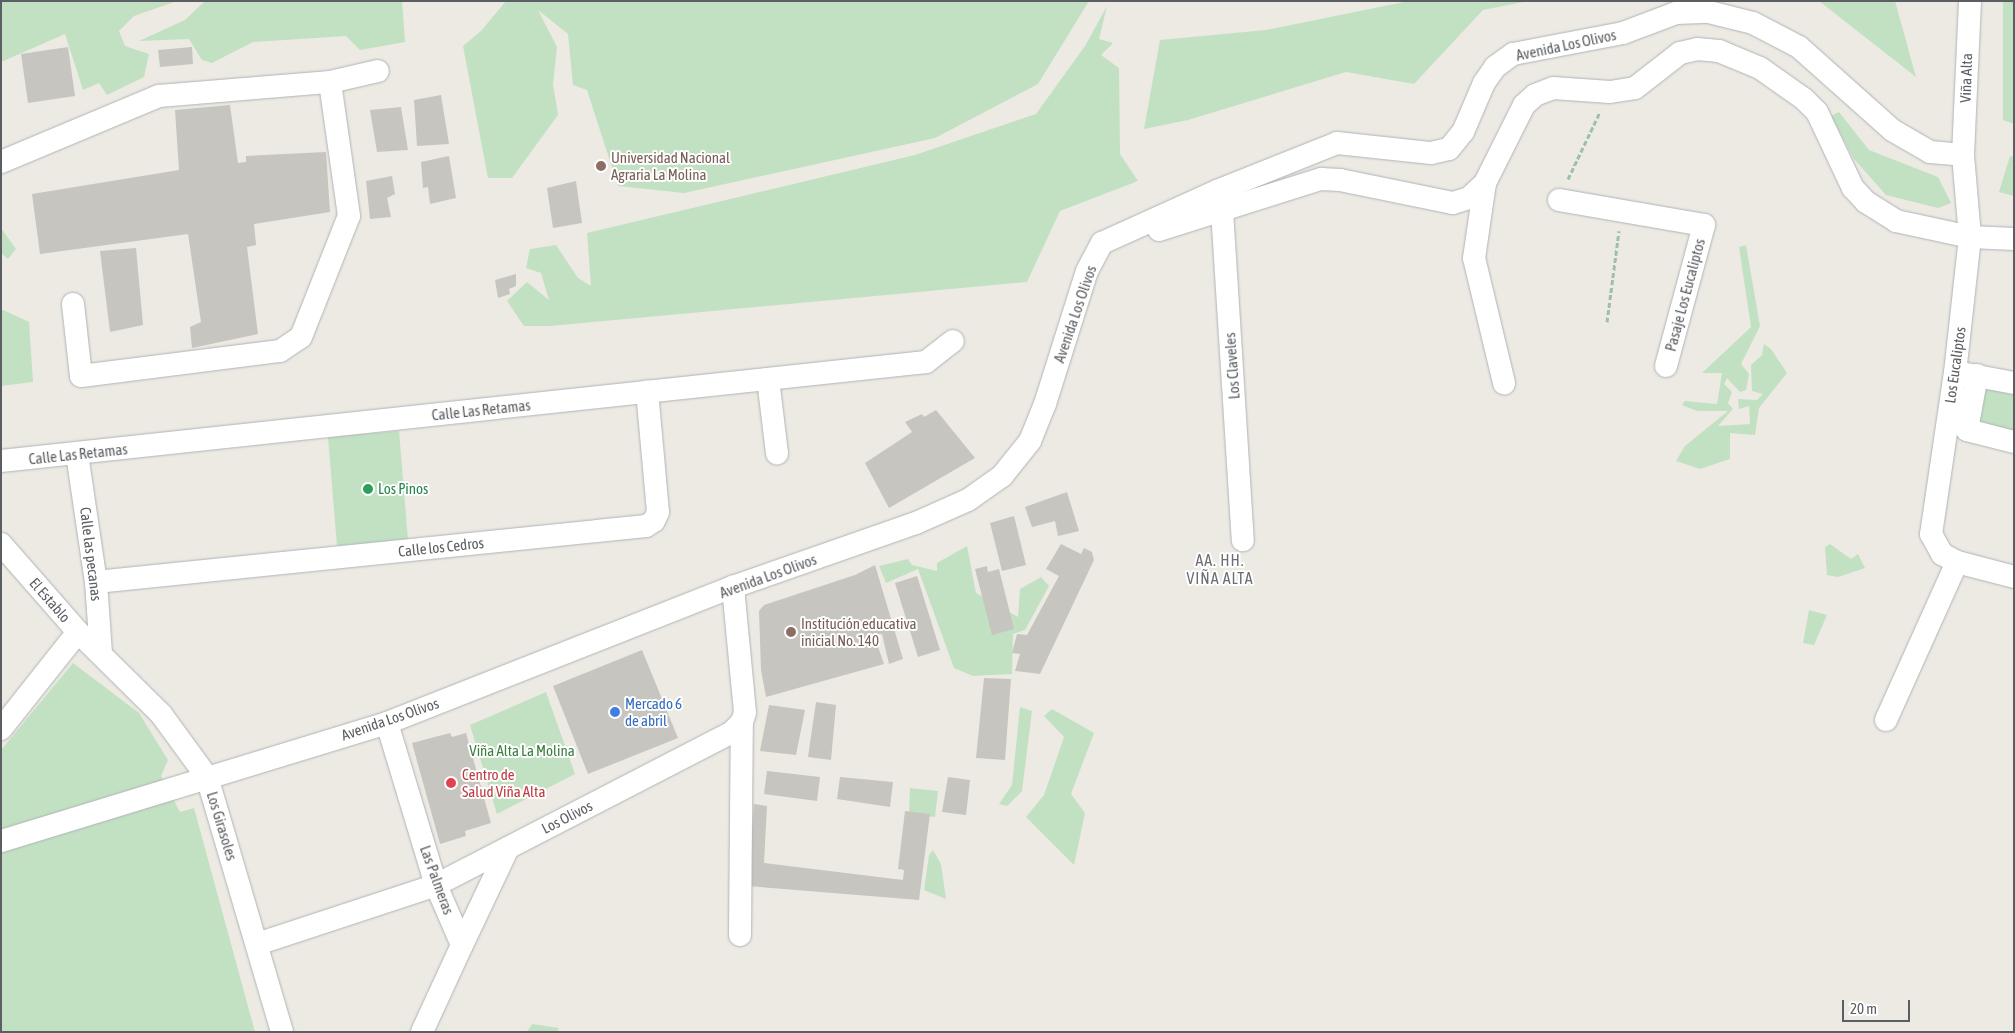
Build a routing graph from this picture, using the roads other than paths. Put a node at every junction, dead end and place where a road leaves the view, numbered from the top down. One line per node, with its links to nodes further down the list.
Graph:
1 (1970, 1): 4 (street, Viña Alta)
2 (378, 71): 3 (street)
3 (330, 82): 5 (street); 11 (street)
4 (1963, 155): 8 (street, Avenida Los Olivos); 9 (street, Los Eucaliptos)
5 (1, 162)
6 (1485, 183): 8 (street); 9 (street); 16 (street)
7 (1558, 200): 13 (street, Pasaje Los Eucaliptos)
8 (1220, 201): 23 (street, Los Claveles); 28 (street, Avenida Los Olivos)
9 (1970, 237): 10 (street); 14 (street, Los Eucaliptos)
10 (2014, 239)
11 (73, 304)
12 (954, 341): 15 (street, Calle Las Retamas)
13 (1666, 366)
14 (1966, 373): 17 (street); 19 (street); 25 (street, Los Eucaliptos)
15 (768, 379): 18 (street, Calle Las Retamas); 20 (street)
16 (1504, 383)
17 (2014, 383)
18 (647, 392): 21 (street, Calle Las Retamas); 27 (street, Calle los Cedros)
19 (2014, 442)
20 (777, 453)
21 (77, 454): 22 (street, Calle Las Retamas); 27 (street, Calle las pecanas)
22 (1, 461)
23 (1243, 540)
24 (1, 544): 29 (street, El Establo)
25 (1958, 562): 26 (street); 31 (street)
26 (2014, 577)
27 (96, 582): 30 (street, Calle las pecanas)
28 (733, 588): 32 (street); 33 (street, Avenida Los Olivos)
29 (78, 632): 30 (street, El Establo); 34 (street)
30 (101, 653): 35 (street, Los Girasoles)
31 (1886, 720)
32 (742, 722): 37 (street, Los Olivos); 39 (street)
33 (387, 723): 35 (street, Avenida Los Olivos); 38 (street, Las Palmeras)
34 (1, 729)
35 (207, 777): 36 (street, Avenida Los Olivos); 40 (street, Los Girasoles)
36 (1, 841)
37 (508, 848): 38 (street, Los Olivos); 41 (street)
38 (436, 885): 40 (street, Los Olivos); 41 (street, Las Palmeras)
39 (740, 935)
40 (257, 944): 42 (street, Los Girasoles)
41 (462, 944): 43 (street)
42 (282, 1032)
43 (422, 1032)

